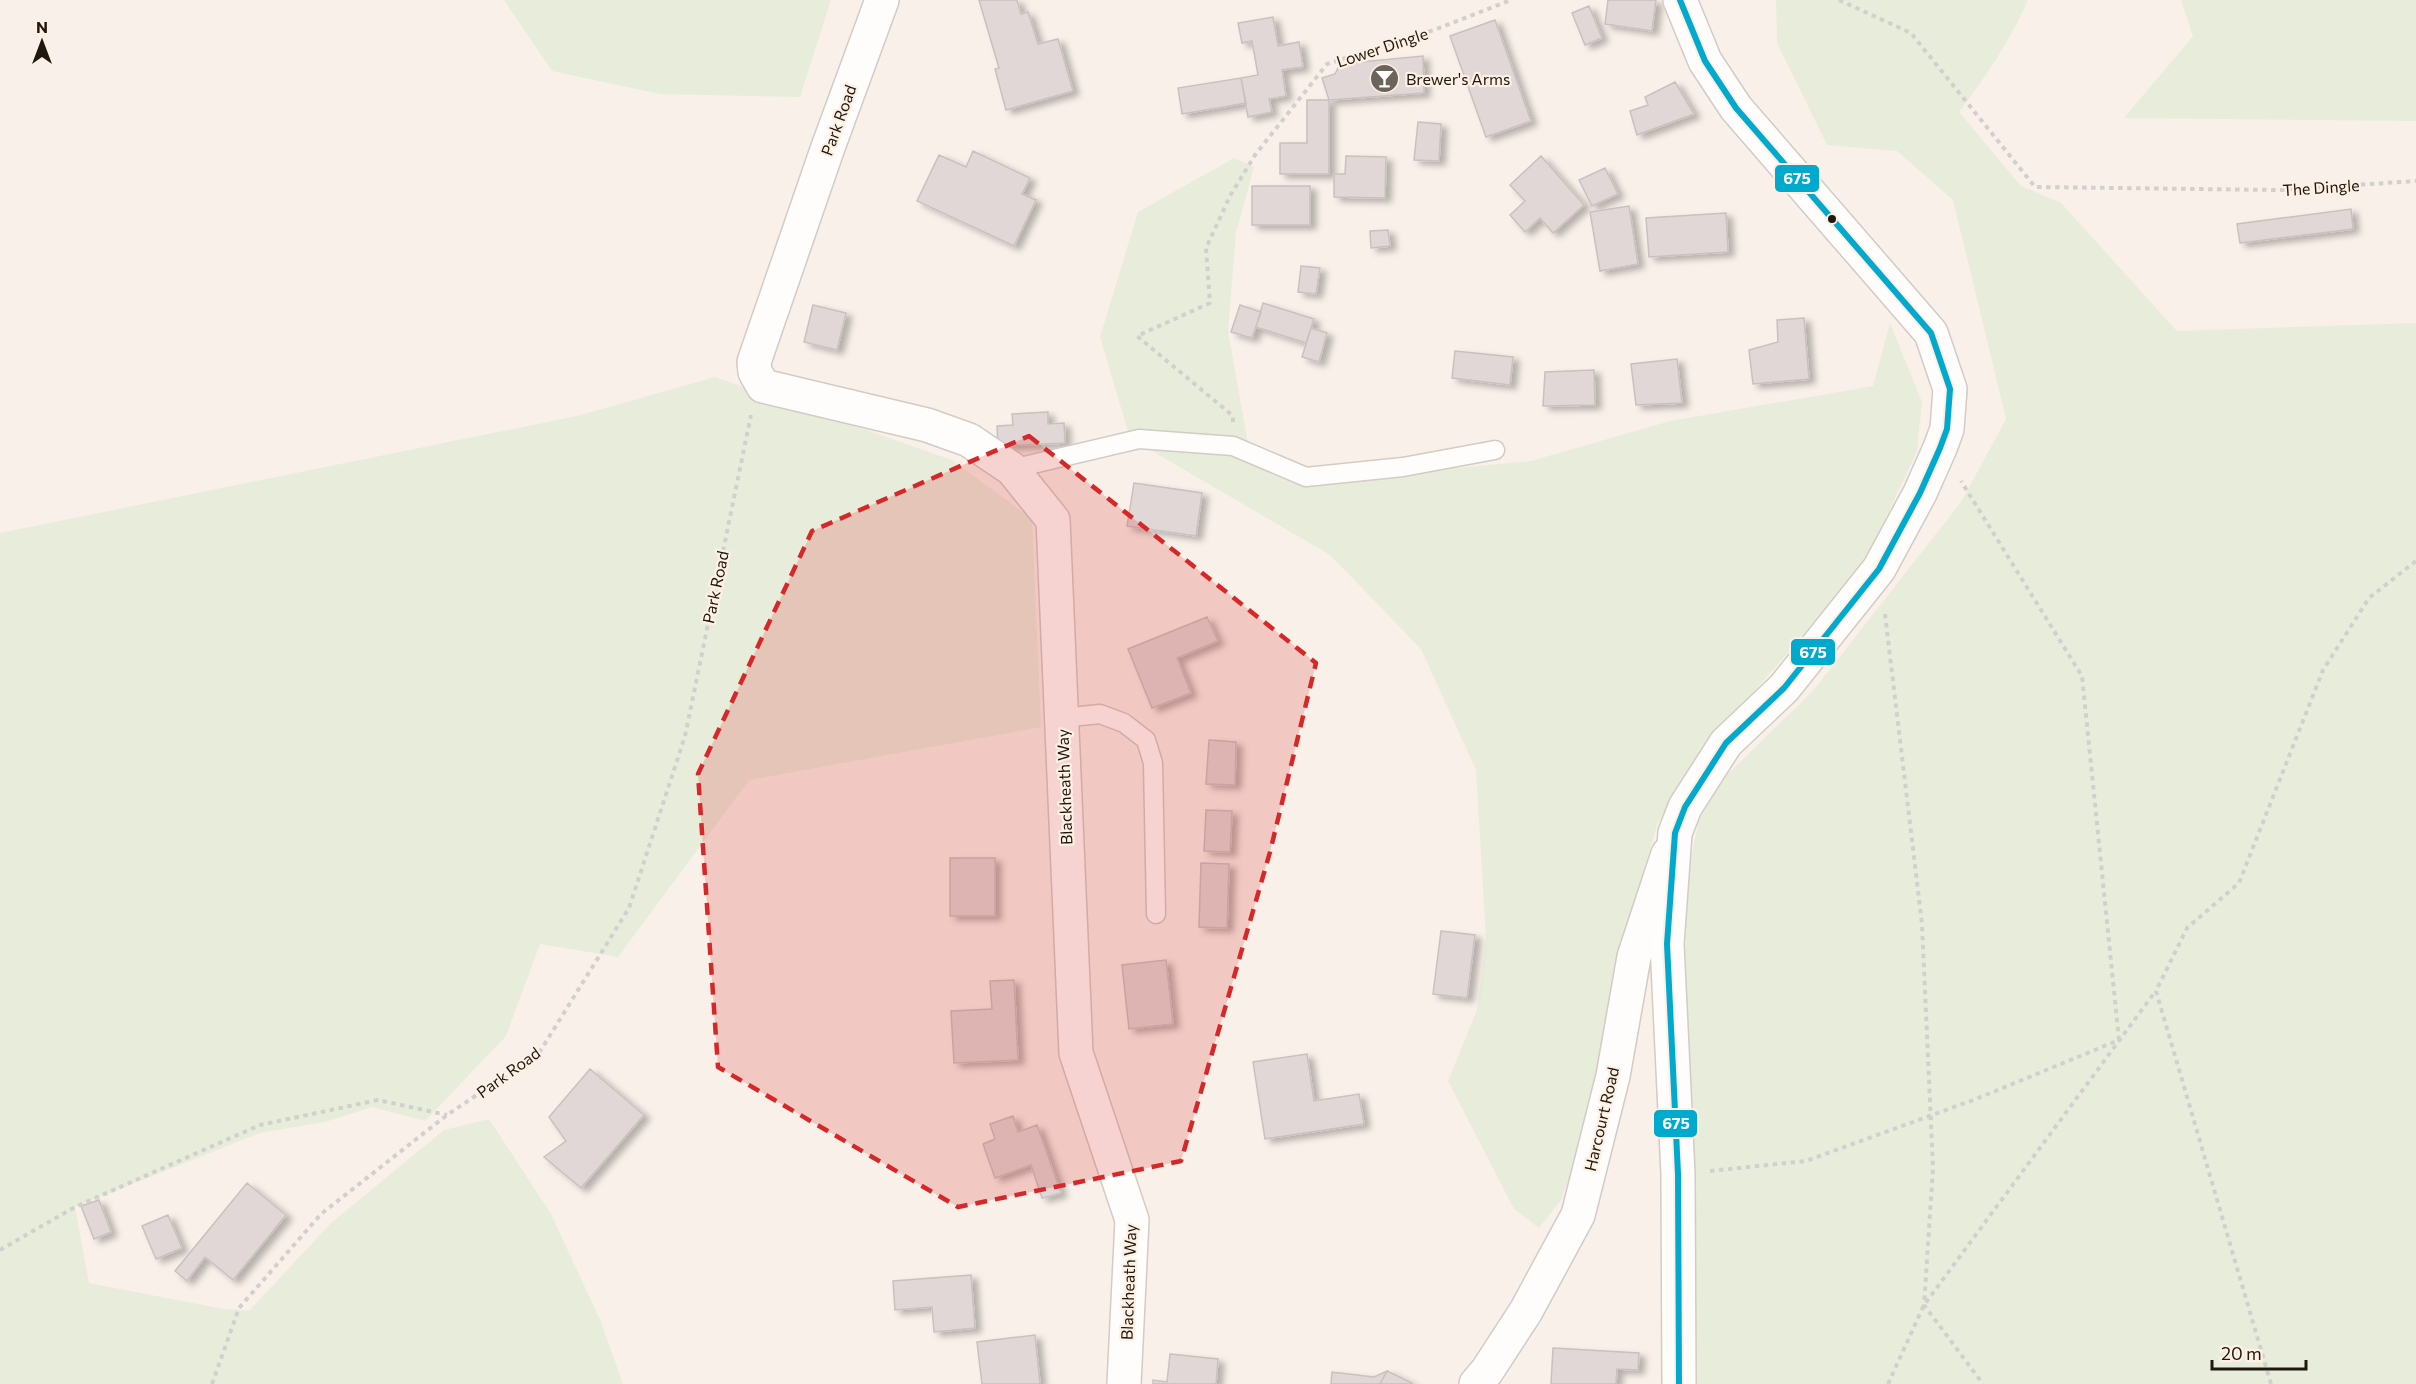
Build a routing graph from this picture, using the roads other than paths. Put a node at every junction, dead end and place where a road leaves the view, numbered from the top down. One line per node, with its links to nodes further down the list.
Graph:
1 (882, 0): 3 (street, Park Road)
2 (1680, 0): 7 (street)
3 (758, 379): 5 (street, Blackheath Way)
4 (1495, 450): 5 (lane)
5 (1012, 469): 6 (street, Blackheath Way)
6 (1061, 718): 8 (lane); 9 (street, Blackheath Way)
7 (1675, 833): 10 (street, Harcourt Road); 11 (street)
8 (1156, 914)
9 (1124, 1384)
10 (1476, 1384)
11 (1679, 1384)

